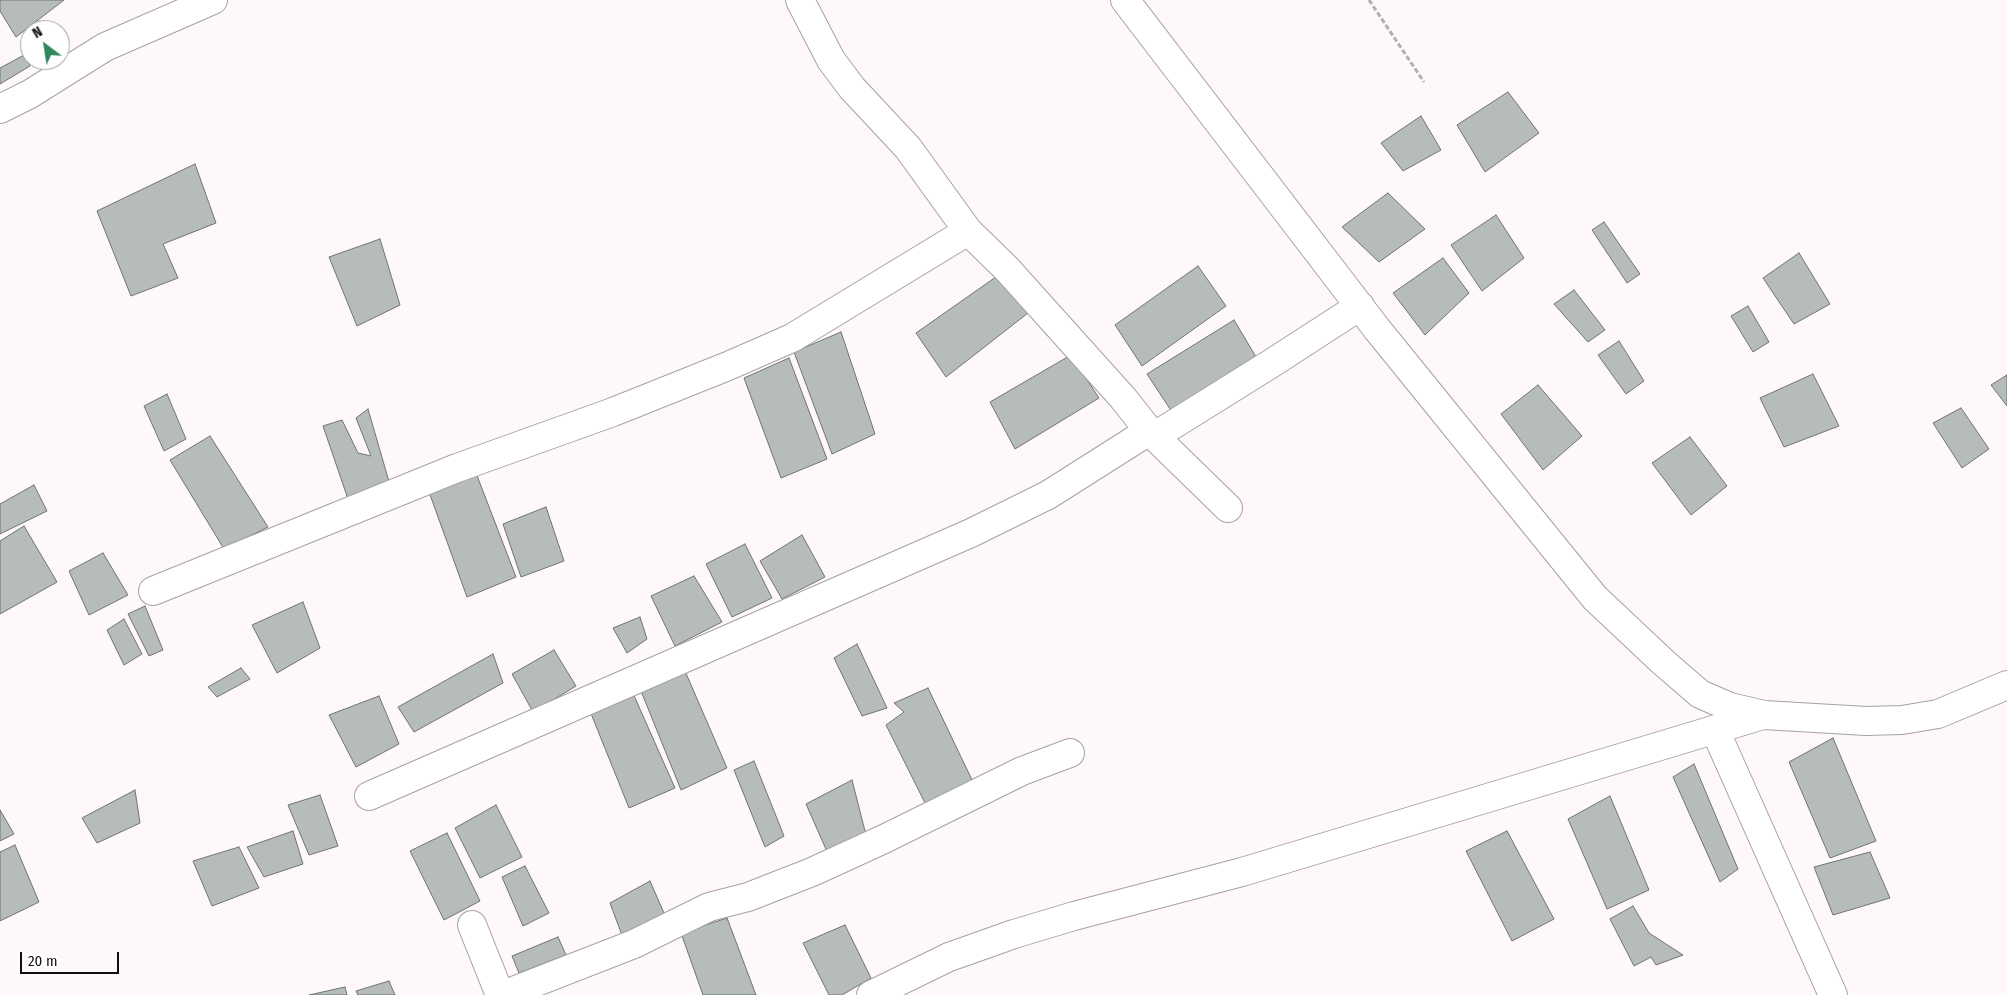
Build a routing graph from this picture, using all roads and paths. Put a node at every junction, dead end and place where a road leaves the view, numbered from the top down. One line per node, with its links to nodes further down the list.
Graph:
1 (214, 0): 6 (street)
2 (800, 0): 7 (street)
3 (1125, 0): 8 (street)
4 (1369, 0): 5 (path)
5 (1424, 82)
6 (0, 109)
7 (968, 231): 9 (street); 11 (street)
8 (1360, 306): 9 (street); 13 (street)
9 (1152, 434): 10 (street); 16 (street)
10 (1228, 508)
11 (153, 591)
12 (2007, 685): 13 (street)
13 (1764, 715): 14 (street)
14 (1715, 730): 19 (street); 20 (street)
15 (1070, 753): 18 (street)
16 (369, 796)
17 (472, 925): 18 (street)
18 (502, 995)
19 (871, 995)
20 (1833, 995)

